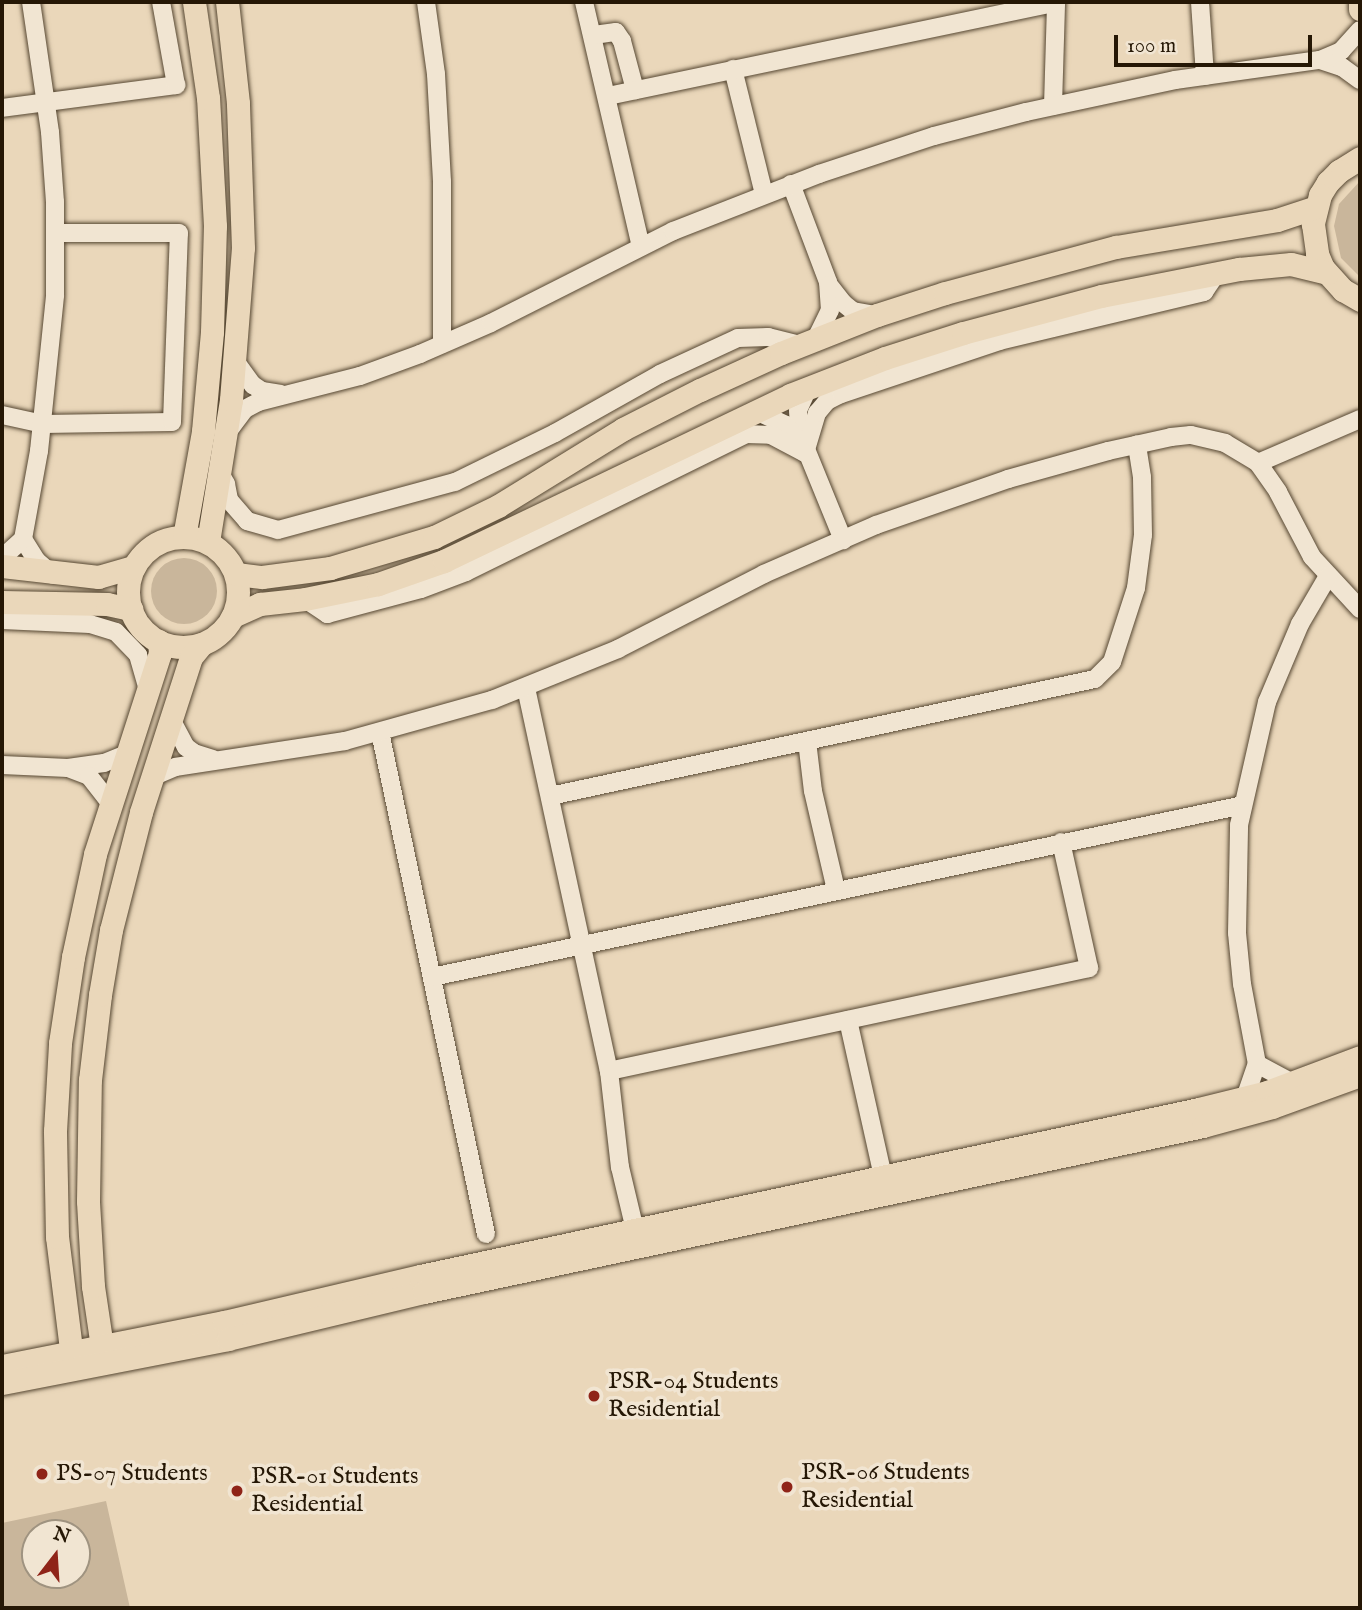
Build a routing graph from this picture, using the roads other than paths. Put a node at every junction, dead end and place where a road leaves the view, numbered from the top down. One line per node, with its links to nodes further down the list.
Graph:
1 (32, 2): 20 (street)
2 (161, 2): 20 (street)
3 (194, 2): 48 (main road)
4 (227, 2): 36 (main road)
5 (426, 2): 35 (street)
6 (584, 2): 13 (street)
7 (1056, 2): 10 (street); 21 (street)
8 (1200, 2): 16 (street)
9 (1360, 2): 11 (main road)
10 (1023, 5): 15 (street)
11 (1360, 9)
12 (1360, 30): 14 (street)
13 (594, 35): 18 (street); 19 (street)
14 (1320, 60): 16 (street); 17 (street)
15 (733, 69): 18 (street); 25 (street)
16 (1205, 75): 21 (street)
17 (1360, 80)
18 (635, 90): 19 (street)
19 (608, 96): 28 (street)
20 (47, 102): 22 (street); 27 (street)
21 (1053, 106): 24 (street)
22 (2, 108)
23 (1357, 155): 26 (main road)
24 (791, 184): 25 (street); 31 (street)
25 (764, 194): 28 (street)
26 (1316, 207): 30 (main road); 33 (main road)
27 (55, 233): 42 (street); 42 (street)
28 (641, 246): 35 (street)
29 (1217, 273): 30 (main road); 37 (main road); 45 (street)
30 (1327, 273): 32 (main road)
31 (828, 282): 33 (street); 34 (street)
32 (1359, 301)
33 (877, 315): 34 (main road)
34 (809, 342): 47 (street); 55 (main road)
35 (442, 344): 38 (street)
36 (236, 362): 38 (street); 43 (main road)
37 (808, 388): 39 (main road); 45 (street)
38 (288, 396): 43 (street)
39 (756, 411): 45 (street); 58 (main road)
40 (2, 415): 42 (street)
41 (1360, 419): 46 (street)
42 (43, 424): 49 (street)
43 (226, 434): 47 (main road)
44 (1137, 444): 46 (street); 50 (street); 70 (street)
45 (803, 450): 50 (street); 58 (street)
46 (1258, 463): 57 (street)
47 (220, 473): 51 (main road)
48 (184, 537): 51 (main road); 54 (main road)
49 (23, 539): 52 (street); 56 (street)
50 (843, 540): 66 (street)
51 (208, 542): 55 (main road)
52 (2, 558)
53 (2, 566): 56 (main road)
54 (134, 567): 56 (main road); 61 (main road)
55 (236, 574): 62 (main road)
56 (53, 575)
57 (1328, 576): 60 (street); 78 (street)
58 (305, 599): 62 (main road)
59 (2, 602): 61 (main road)
60 (1360, 609)
61 (131, 610): 64 (main road)
62 (233, 616): 65 (main road)
63 (2, 620): 67 (street)
64 (159, 641): 65 (main road); 67 (main road)
65 (202, 644): 68 (main road)
66 (526, 688): 69 (street); 76 (street)
67 (148, 690): 71 (main road)
68 (171, 719): 72 (street); 75 (main road)
69 (380, 732): 72 (street); 82 (street)
70 (807, 741): 76 (street); 80 (street)
71 (125, 754): 74 (street); 77 (main road)
72 (188, 756): 75 (street)
73 (2, 765): 74 (street)
74 (68, 768): 77 (street)
75 (152, 777): 93 (main road)
76 (550, 796): 81 (street)
77 (109, 802): 94 (main road)
78 (1243, 805): 79 (street); 85 (street)
79 (1061, 842): 80 (street); 83 (street)
80 (836, 890): 81 (street)
81 (581, 944): 82 (street); 86 (street)
82 (432, 977): 92 (street)
83 (848, 1020): 86 (street); 90 (street)
84 (1360, 1057): 88 (main road)
85 (1257, 1064): 88 (street); 89 (street)
86 (608, 1071): 91 (street)
87 (1360, 1075): 93 (main road)
88 (1291, 1082): 89 (main road)
89 (1245, 1098): 90 (main road)
90 (883, 1177): 91 (main road)
91 (635, 1230): 93 (main road)
92 (486, 1234)
93 (103, 1355): 94 (main road)
94 (73, 1361): 95 (main road); 96 (main road)
95 (2, 1366)
96 (2, 1383)

